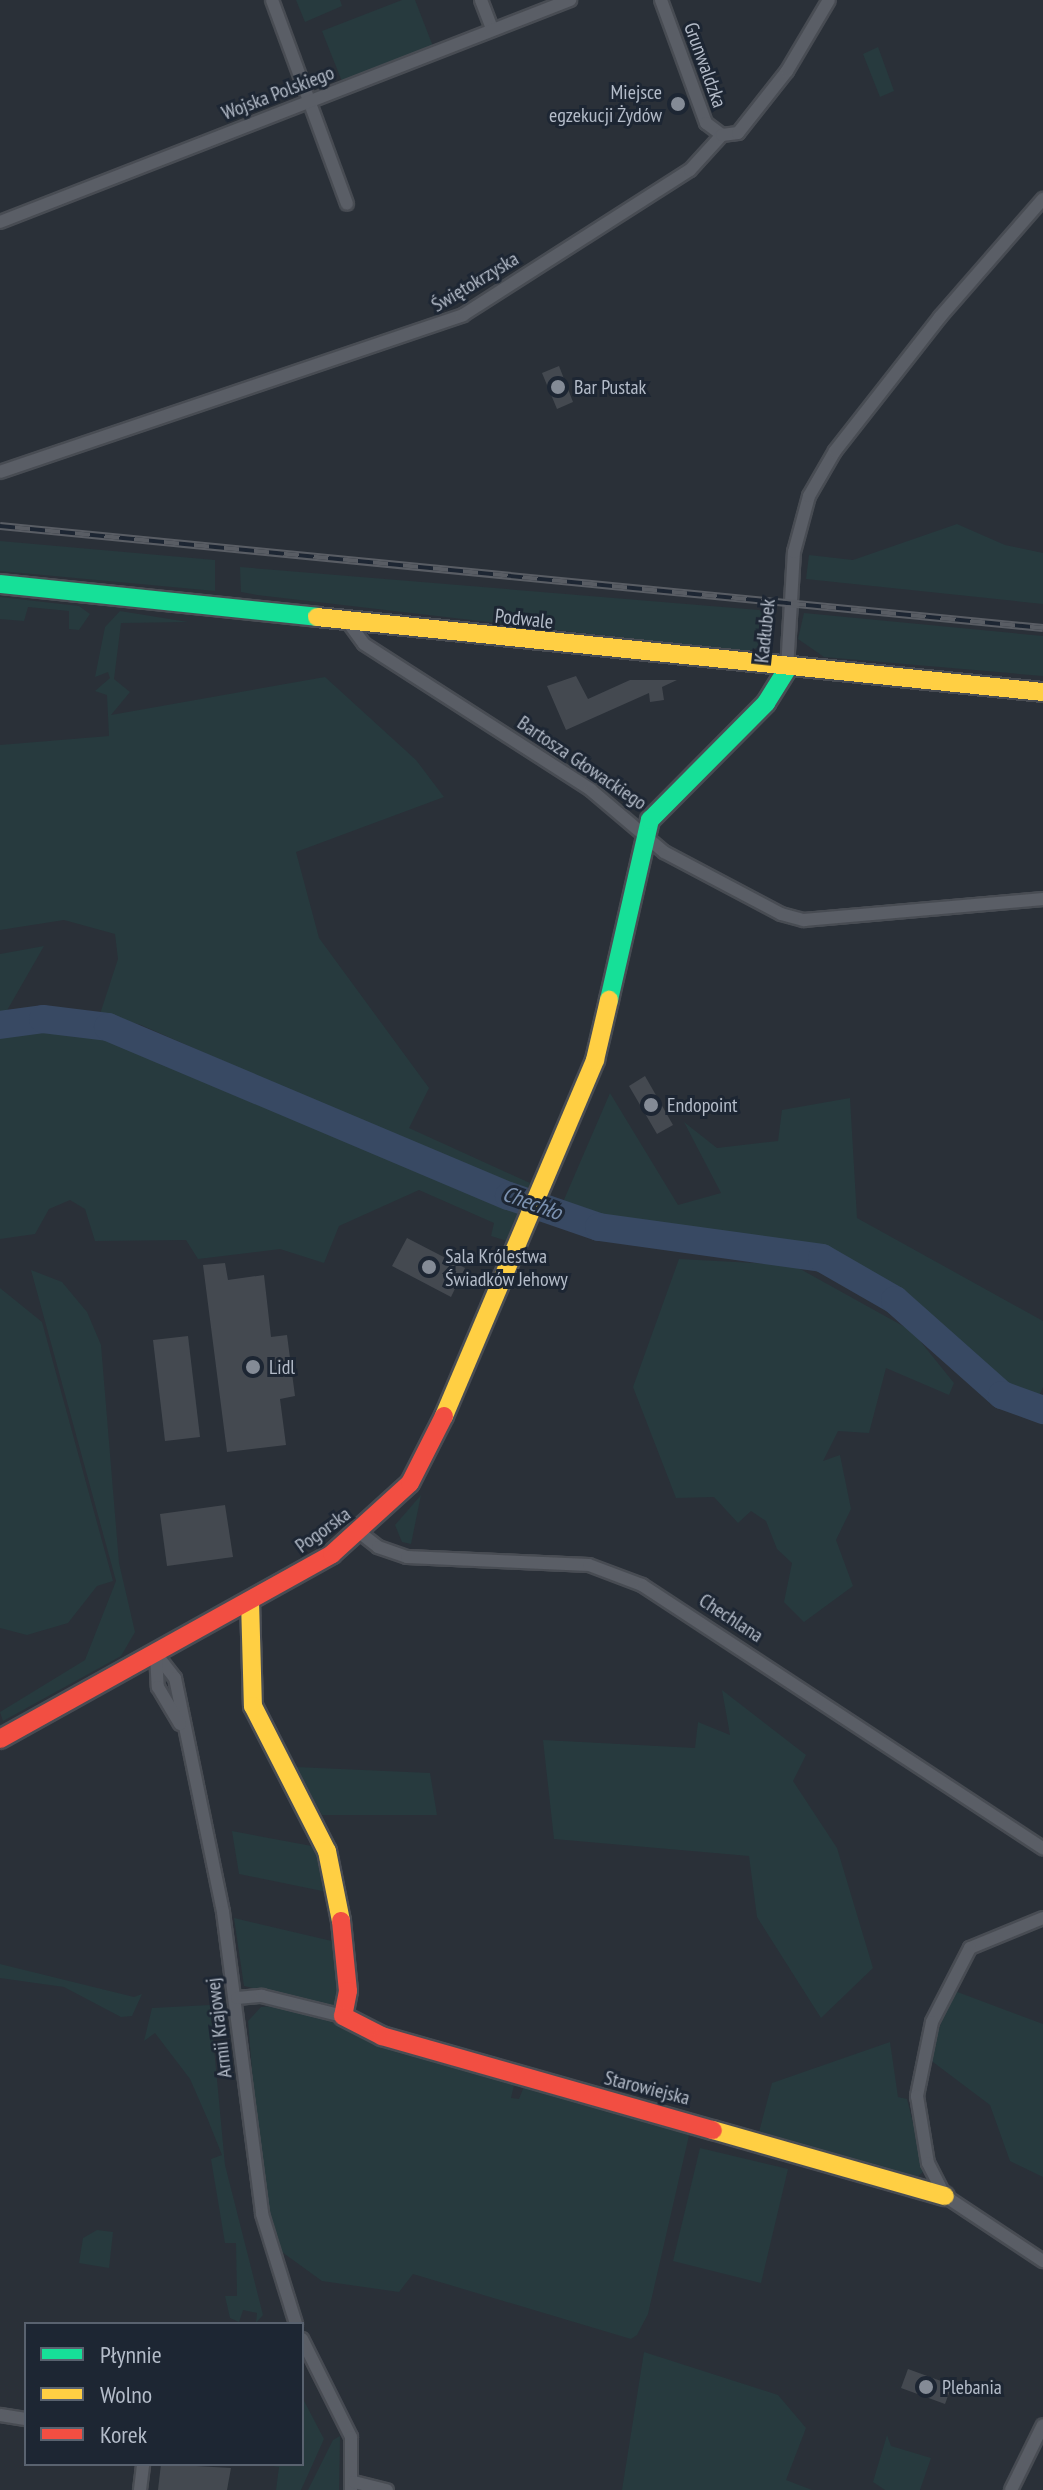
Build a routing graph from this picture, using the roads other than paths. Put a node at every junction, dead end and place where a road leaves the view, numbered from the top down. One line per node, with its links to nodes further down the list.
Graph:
1 (272, 0): 7 (street)
2 (481, 0): 6 (street)
3 (570, 0): 6 (street, Wojska Polskiego)
4 (661, 0): 8 (street, Grunwaldzka)
5 (829, 0): 8 (street, Świętokrzyska)
6 (492, 29): 7 (street, Wojska Polskiego)
7 (310, 103): 10 (street); 11 (street, Wojska Polskiego)
8 (722, 135): 12 (street, Świętokrzyska)
9 (1043, 199): 15 (street, Kadłubek)
10 (347, 204)
11 (0, 222)
12 (0, 472)
13 (0, 584): 14 (street, Podwale)
14 (348, 622): 15 (street, Podwale); 17 (street, Bartosza Głowackiego)
15 (787, 669): 16 (street, Podwale); 17 (street, Kadłubek)
16 (1043, 692)
17 (647, 832): 18 (street, Bartosza Głowackiego); 19 (street, Kadłubek)
18 (1043, 899)
19 (549, 1181): 20 (street, Pogorska)
20 (359, 1532): 21 (street, Pogorska); 25 (street, Chechlana)
21 (250, 1601): 22 (street, Pogorska); 28 (street)
22 (156, 1654): 23 (street, Armii Krajowej); 23 (street, Armii Krajowej); 24 (street, Pogorska)
23 (182, 1727): 27 (street, Armii Krajowej)
24 (0, 1739)
25 (1043, 1848)
26 (1043, 1918): 29 (street)
27 (237, 1998): 28 (street, Starowiejska); 31 (street, Armii Krajowej)
28 (343, 2016): 29 (street, Starowiejska)
29 (945, 2196): 30 (street)
30 (1043, 2261)
31 (295, 2322)
32 (304, 2343): 37 (street)
33 (0, 2415): 34 (street)
34 (24, 2419)
35 (1043, 2425): 40 (street)
36 (143, 2466): 38 (street)
37 (352, 2486): 39 (street)
38 (140, 2490)
39 (387, 2490)
40 (1011, 2490)

